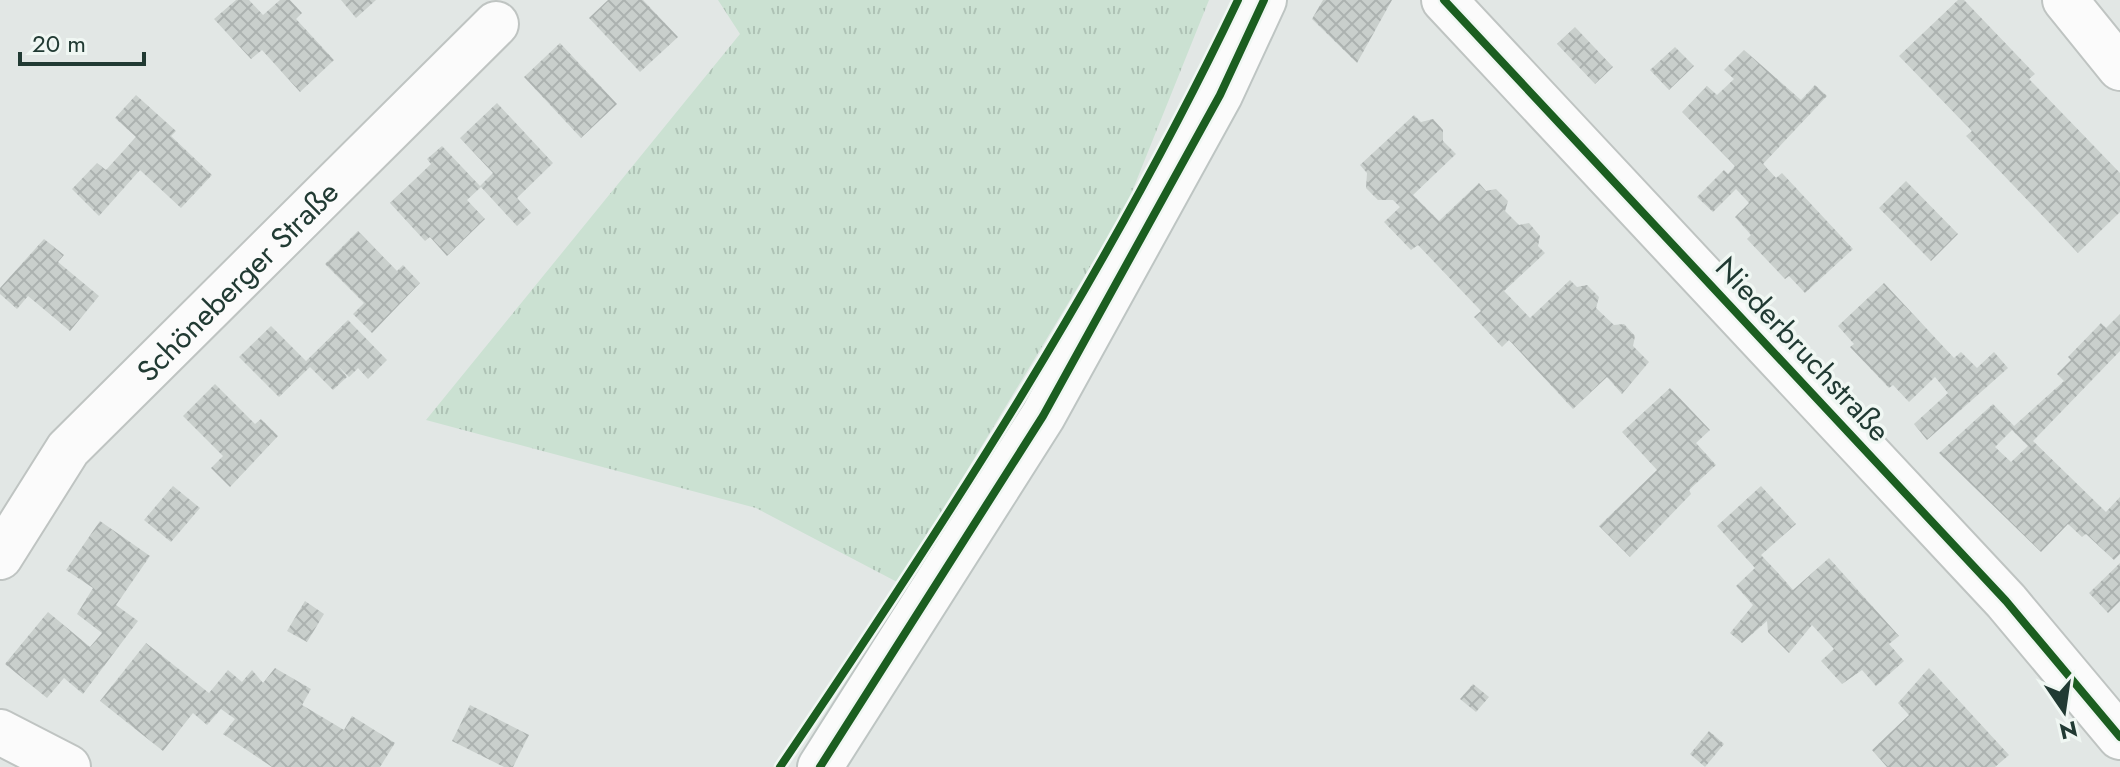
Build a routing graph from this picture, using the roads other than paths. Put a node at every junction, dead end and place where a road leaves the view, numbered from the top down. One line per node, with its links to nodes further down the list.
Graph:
1 (1264, 0): 10 (street)
2 (1444, 0): 8 (street, Niederbruchstraße)
3 (2065, 0): 5 (street)
4 (496, 24): 6 (street, Schöneberger Straße)
5 (2120, 68)
6 (0, 557)
7 (0, 732): 9 (street)
8 (2120, 737)
9 (68, 767)
10 (820, 767)

